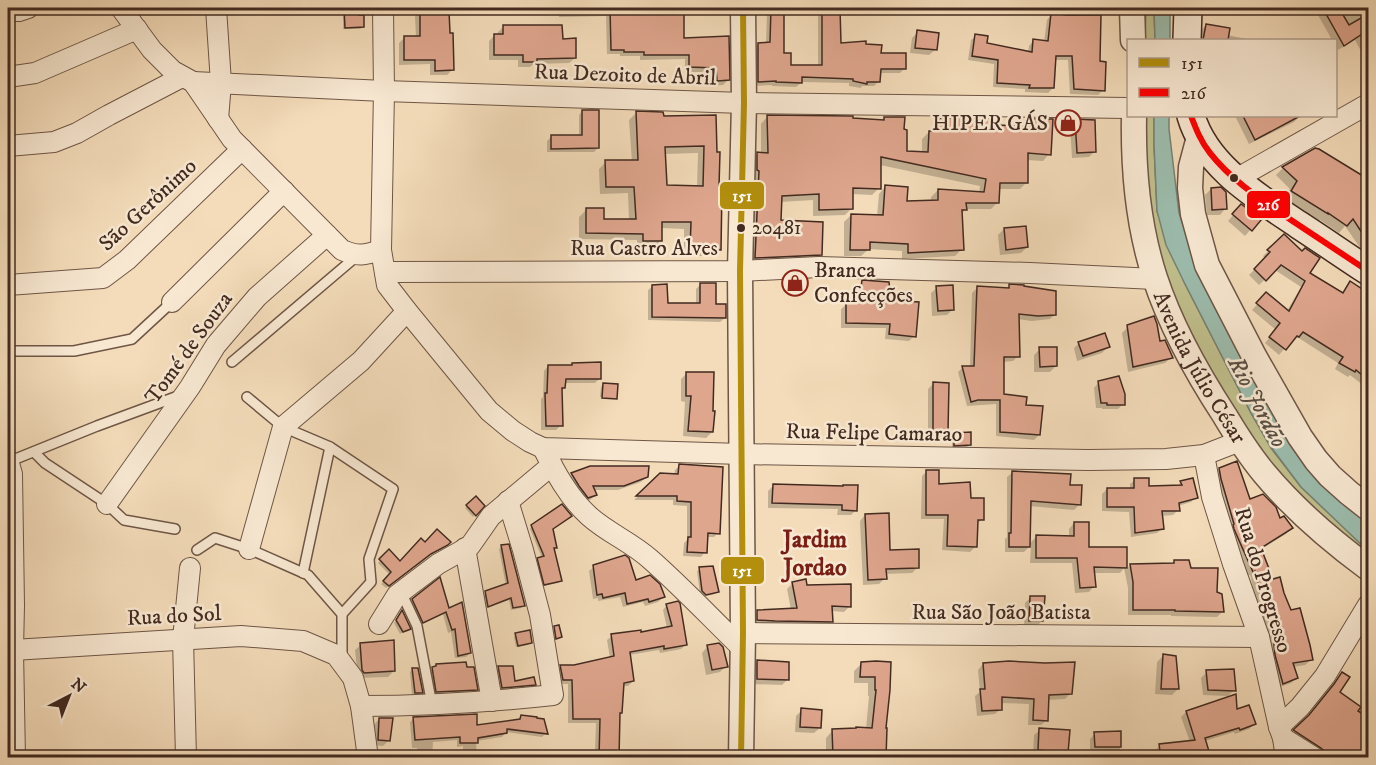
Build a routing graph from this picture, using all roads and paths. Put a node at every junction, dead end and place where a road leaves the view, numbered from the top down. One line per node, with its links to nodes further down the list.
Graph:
1 (28, 8): 8 (street)
2 (121, 8): 9 (street)
3 (216, 8): 14 (street)
4 (383, 8): 15 (street)
5 (743, 8): 16 (street)
6 (1132, 8): 10 (street)
7 (1188, 8): 11 (main road)
8 (8, 11)
9 (137, 29): 12 (street); 13 (street)
10 (1133, 39)
11 (1187, 39)
12 (8, 77)
13 (188, 80): 14 (street, Rua Dezoito de Abril); 20 (street); 22 (street)
14 (221, 83): 15 (street, Rua Dezoito de Abril); 20 (street)
15 (384, 91): 16 (street, Rua Dezoito de Abril); 28 (street)
16 (744, 103): 18 (street, Rua Dezoito de Abril); 30 (street)
17 (1368, 104): 24 (street)
18 (1127, 108)
19 (1134, 117): 31 (street, Avenida Júlio César)
20 (218, 119): 23 (street)
21 (1195, 126): 24 (main road); 49 (street)
22 (8, 146)
23 (242, 149): 25 (street); 32 (street, São Gerônimo)
24 (1236, 179): 29 (main road)
25 (284, 191): 26 (street); 33 (street)
26 (327, 235): 27 (street); 37 (street, Tomé de Souza)
27 (358, 255): 28 (street, Rua Castro Alves); 36 (lane)
28 (383, 261): 30 (street, Rua Castro Alves); 34 (street)
29 (1367, 268)
30 (740, 271): 31 (street, Rua Castro Alves); 43 (street)
31 (1155, 279): 40 (street, Avenida Júlio César)
32 (8, 285)
33 (172, 302): 35 (lane)
34 (407, 311): 39 (street); 45 (street)
35 (8, 351)
36 (232, 362)
37 (186, 393): 42 (lane); 48 (street, Tomé de Souza)
38 (247, 397): 39 (lane)
39 (283, 427): 41 (lane); 52 (street)
40 (1240, 441): 44 (street); 54 (street, Avenida Júlio César)
41 (330, 447): 55 (lane); 59 (lane)
42 (34, 452): 46 (lane); 48 (lane)
43 (742, 454): 44 (street, Rua Felipe Camarao); 45 (street, Rua Felipe Camarao); 63 (street)
44 (1204, 455): 61 (street, Rua do Progresso)
45 (547, 457): 47 (street); 63 (street)
46 (9, 468): 57 (street)
47 (508, 501): 51 (street); 66 (street)
48 (107, 504): 50 (lane)
49 (1368, 508)
50 (175, 529)
51 (465, 548): 56 (street); 66 (street)
52 (249, 549): 53 (lane); 55 (lane)
53 (193, 559): 62 (street)
54 (1368, 568)
55 (303, 573): 59 (lane)
56 (401, 592): 60 (street); 67 (lane)
57 (11, 605): 64 (street)
58 (1368, 605): 70 (street)
59 (342, 614): 65 (lane)
60 (380, 624)
61 (1259, 637): 63 (street, Rua São João Batista); 70 (street, Rua do Progresso)
62 (183, 639): 64 (street, Rua do Sol); 65 (street, Rua do Sol); 72 (street)
63 (743, 641): 74 (street)
64 (13, 650): 69 (street)
65 (339, 659): 68 (street)
66 (492, 701): 67 (street)
67 (432, 705): 68 (street)
68 (361, 706): 73 (street)
69 (11, 733): 71 (street)
70 (1283, 741): 75 (street)
71 (15, 758)
72 (186, 758)
73 (368, 758)
74 (741, 758)
75 (1315, 758)

